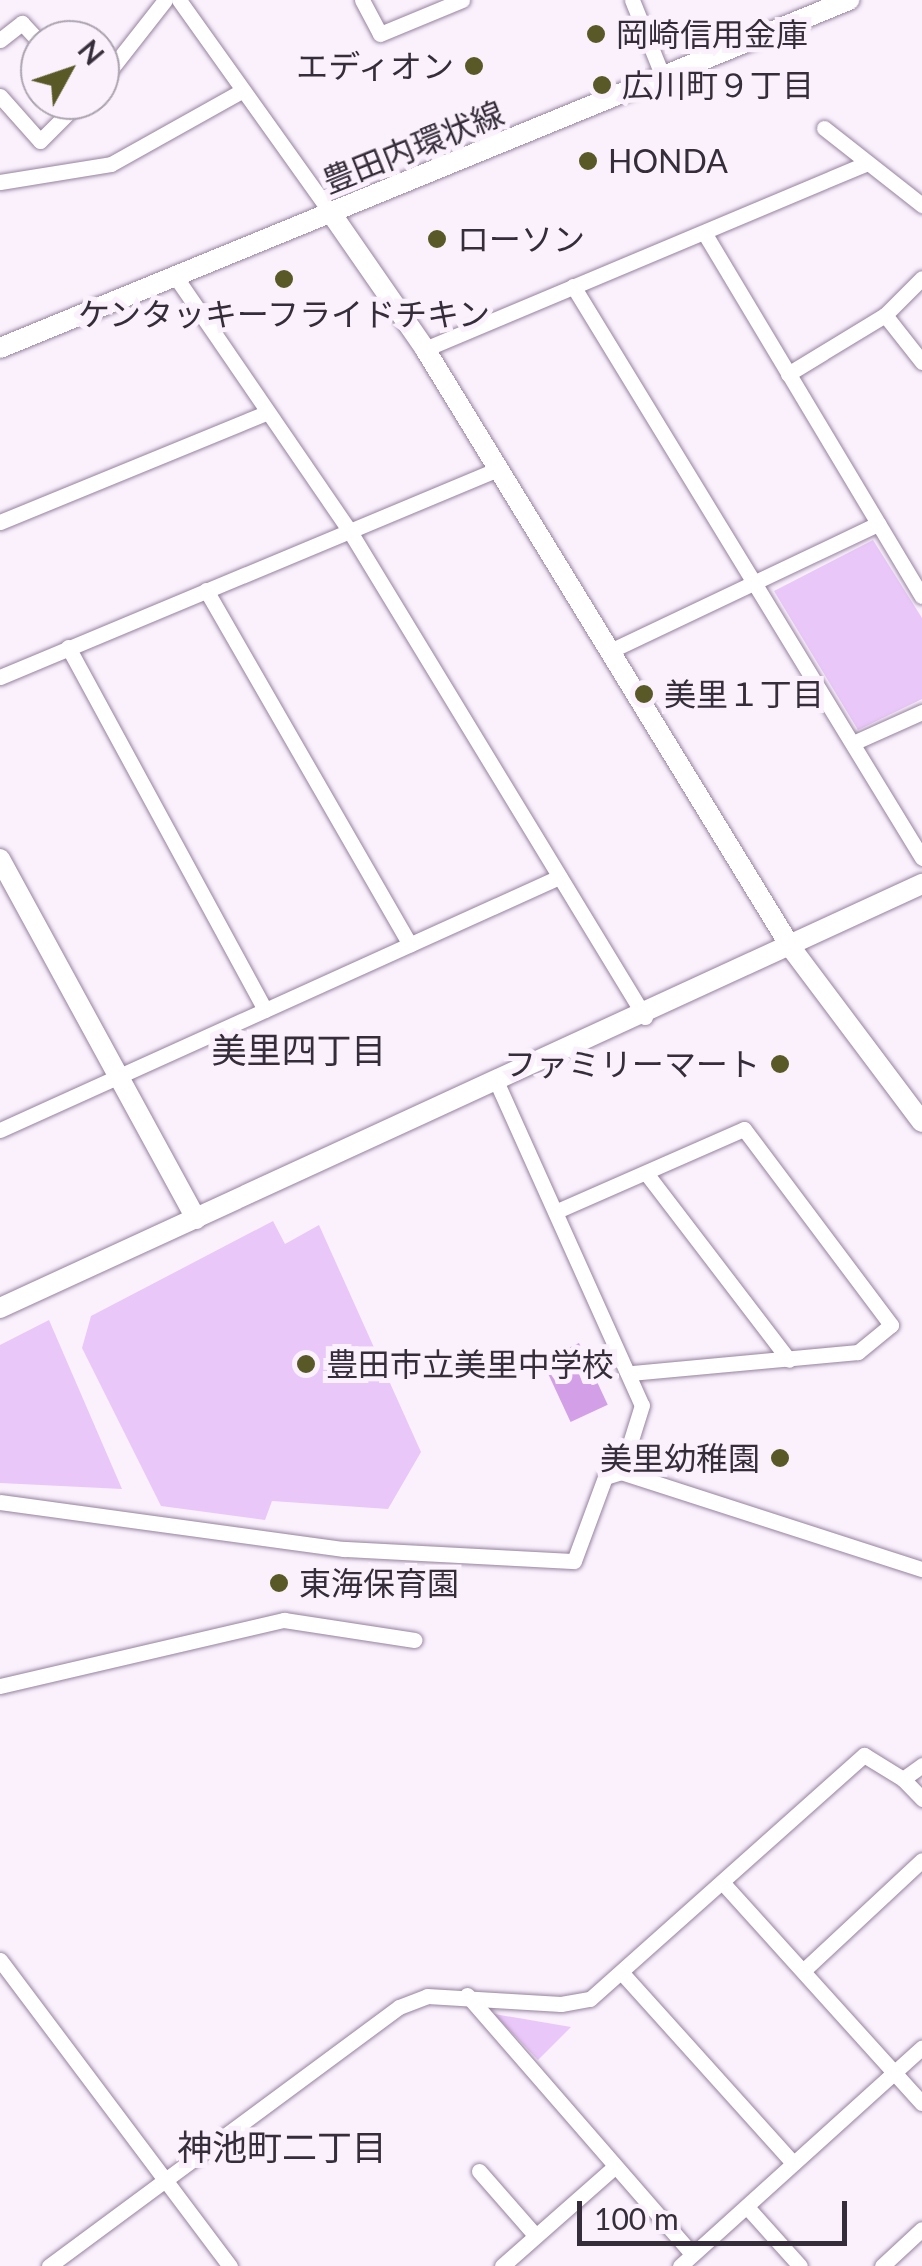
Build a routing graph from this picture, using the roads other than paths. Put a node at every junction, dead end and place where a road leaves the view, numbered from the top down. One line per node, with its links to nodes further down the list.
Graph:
1 (165, 0): 9 (street)
2 (180, 0): 11 (street)
3 (362, 0): 4 (street)
4 (462, 0)
5 (632, 0): 10 (street)
6 (849, 0): 10 (street, 豊田内環状線)
7 (20, 25): 8 (street)
8 (0, 40)
9 (120, 58)
10 (663, 76): 20 (street, 豊田内環状線)
11 (240, 92): 18 (street); 20 (street)
12 (0, 96): 13 (street)
13 (20, 118)
14 (21, 120): 15 (street)
15 (61, 120)
16 (824, 128): 17 (street)
17 (867, 163): 19 (street); 21 (street)
18 (0, 182)
19 (922, 204)
20 (331, 213): 22 (street, 豊田内環状線); 27 (street)
21 (705, 234): 24 (street); 29 (street)
22 (176, 276): 26 (street, 豊田内環状線); 30 (street)
23 (922, 278): 25 (street)
24 (573, 286): 27 (street); 35 (street)
25 (885, 315): 28 (street); 29 (street)
26 (0, 348)
27 (425, 349): 31 (street)
28 (922, 362)
29 (788, 374): 33 (street)
30 (266, 412): 32 (street); 34 (street)
31 (498, 469): 34 (street); 39 (street)
32 (0, 522)
33 (878, 524): 35 (street); 37 (street)
34 (350, 530): 36 (street); 45 (street)
35 (752, 582): 39 (street); 42 (street)
36 (206, 590): 38 (street); 47 (street)
37 (922, 596)
38 (68, 647): 40 (street); 49 (street)
39 (610, 651): 48 (street)
40 (0, 677)
41 (922, 712): 42 (street)
42 (853, 743): 43 (street)
43 (922, 858)
44 (0, 859): 51 (street)
45 (559, 877): 47 (street); 50 (street)
46 (922, 884): 48 (street)
47 (410, 945): 49 (street)
48 (792, 949): 50 (street); 53 (street)
49 (265, 1010): 51 (street)
50 (646, 1017): 52 (street)
51 (121, 1078): 54 (street); 57 (street)
52 (497, 1083): 56 (street); 57 (street)
53 (922, 1122)
54 (0, 1130)
55 (646, 1173): 56 (street); 59 (street); 59 (street)
56 (557, 1211): 60 (street)
57 (196, 1219): 58 (street)
58 (0, 1308)
59 (789, 1360): 60 (street)
60 (630, 1373): 61 (street)
61 (621, 1472): 62 (street); 63 (street)
62 (0, 1502)
63 (922, 1569)
64 (414, 1640): 65 (street)
65 (0, 1686)
66 (922, 1765): 67 (street)
67 (903, 1778): 68 (street); 70 (street)
68 (922, 1800)
69 (922, 1860): 72 (street)
70 (722, 1882): 72 (street); 73 (street)
71 (0, 1960): 81 (street)
72 (804, 1970): 76 (street)
73 (622, 1973): 74 (street); 78 (street)
74 (468, 1995): 79 (street); 81 (street)
75 (922, 2047): 76 (street)
76 (893, 2073): 77 (street); 78 (street)
77 (922, 2103)
78 (793, 2163): 82 (street)
79 (613, 2168): 84 (street); 85 (street)
80 (479, 2171): 84 (street)
81 (163, 2179): 86 (street); 87 (street)
82 (747, 2207): 85 (street); 89 (street)
83 (922, 2230): 90 (street)
84 (536, 2236): 88 (street)
85 (686, 2260)
86 (49, 2266)
87 (230, 2266)
88 (502, 2266)
89 (800, 2266)
90 (882, 2266)

